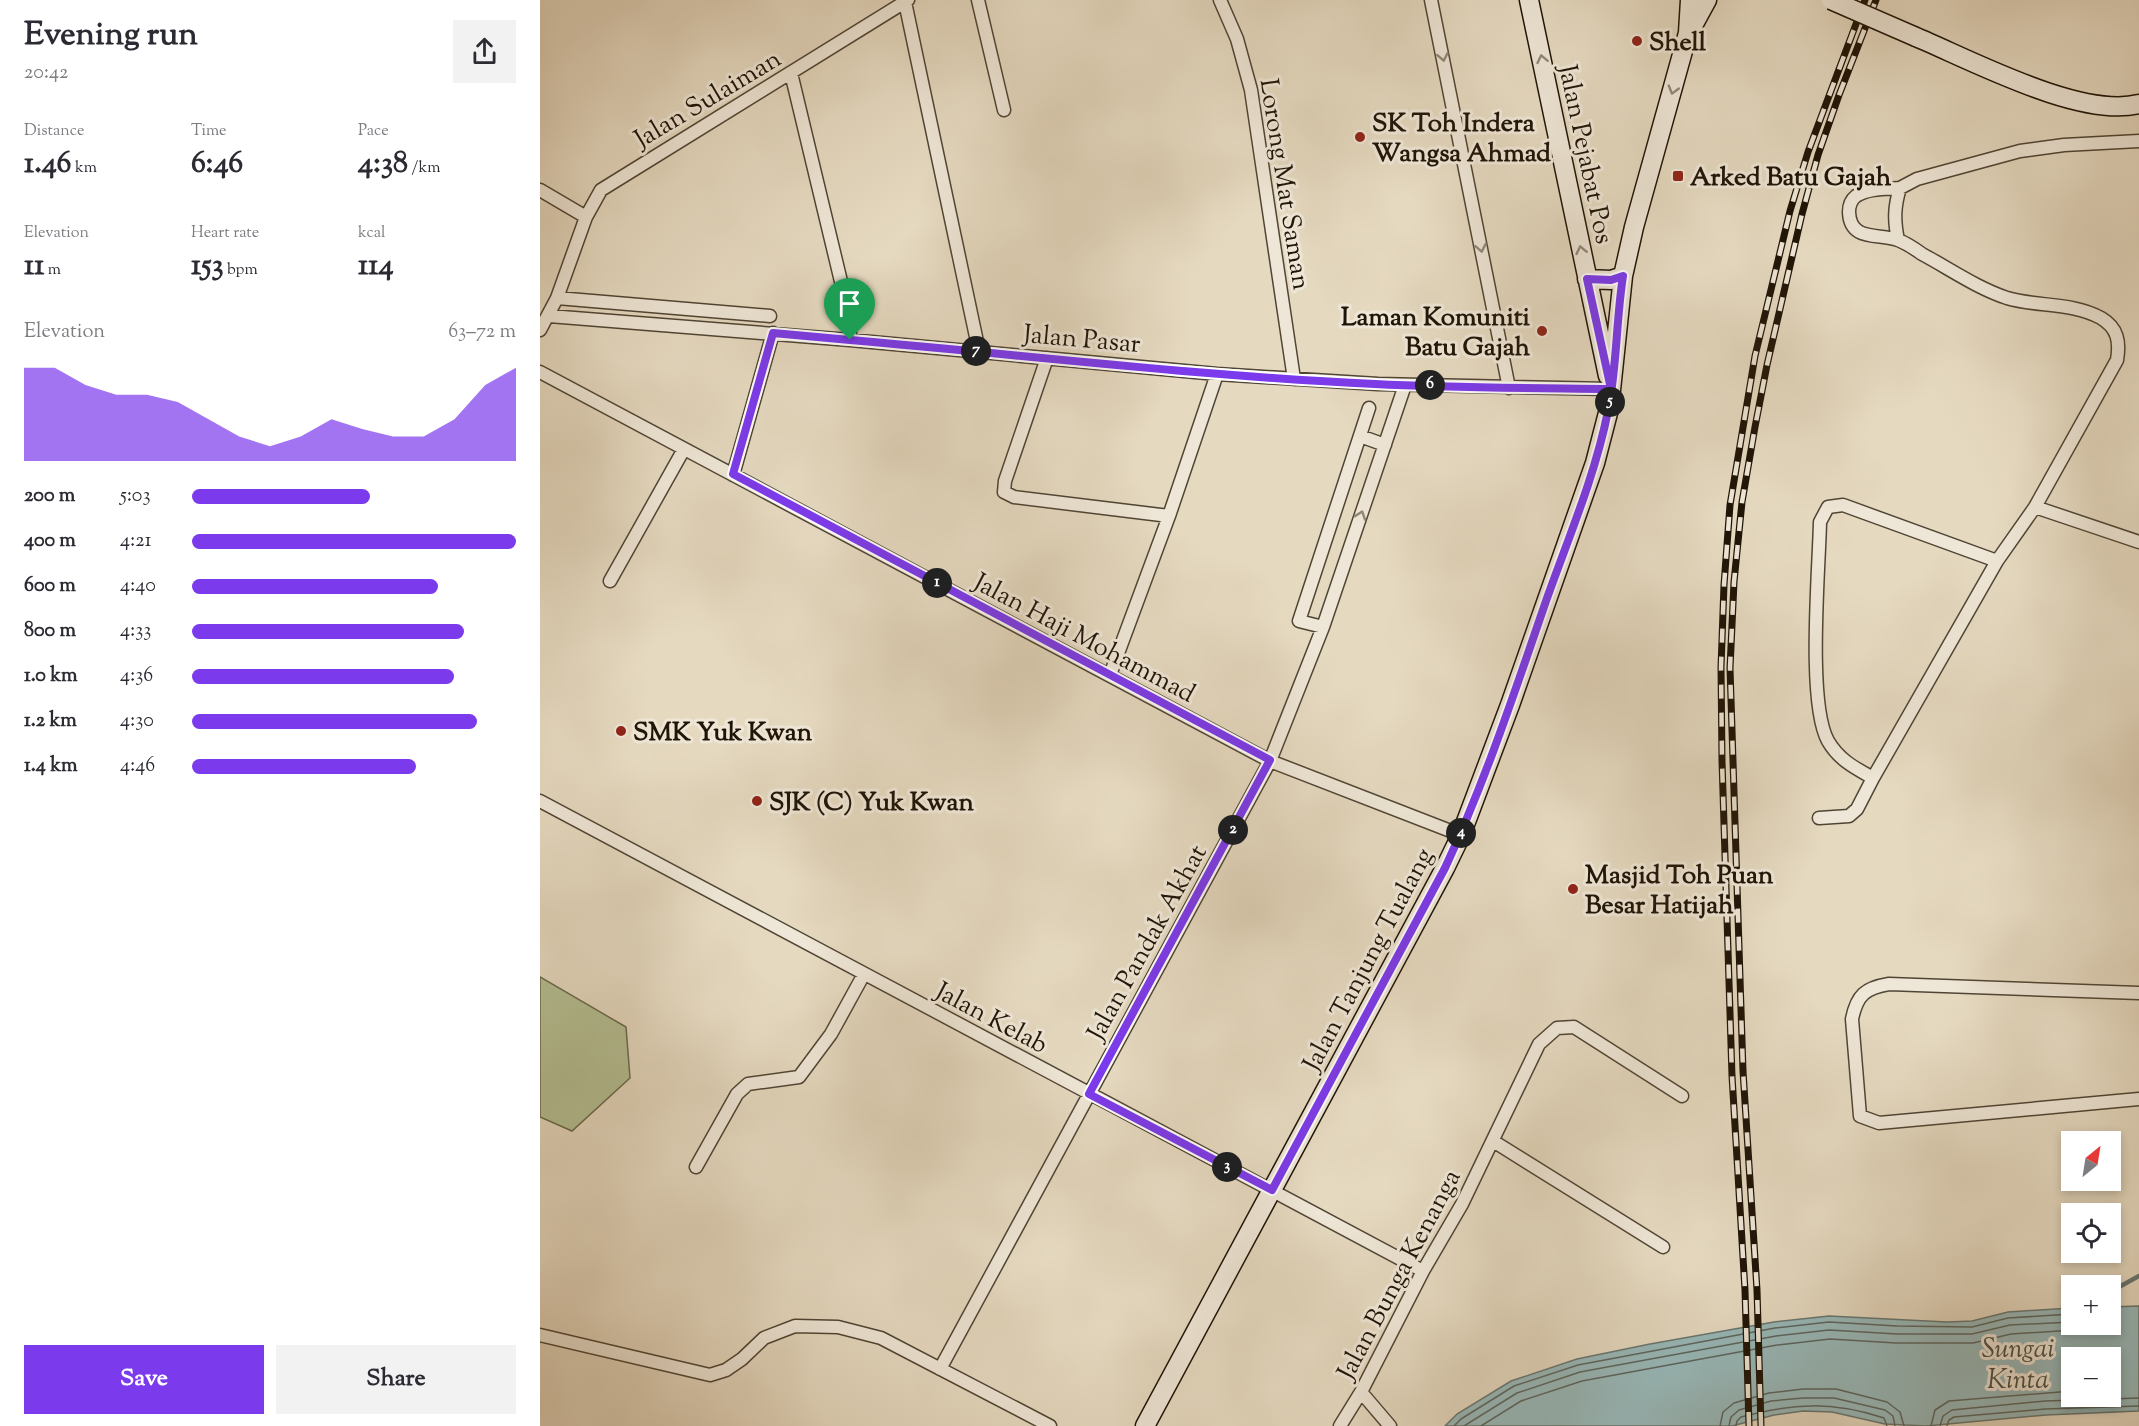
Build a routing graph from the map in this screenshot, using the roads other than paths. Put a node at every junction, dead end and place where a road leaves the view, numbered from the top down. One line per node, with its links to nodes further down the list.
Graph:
1 (978, 0): 14 (street)
2 (1220, 0): 32 (street, Lorong Mat Saman)
3 (1431, 0): 34 (street, one-way to 34)
4 (1529, 0): 10 (main road, Jalan Pejabat Pos)
5 (1539, 0): 10 (street)
6 (1690, 0): 11 (main road)
7 (1707, 0): 11 (main road)
8 (1831, 0): 13 (main road, bridge)
9 (906, 1): 12 (street, Jalan Sulaiman); 28 (street)
10 (1533, 19): 21 (main road, Jalan Pejabat Pos, one-way to 10)
11 (1688, 33): 20 (main road, Jalan Tanjung Tualang, one-way to 20)
12 (791, 73): 18 (street, Jalan Sulaiman); 27 (street)
13 (2139, 104)
14 (1004, 110)
15 (2139, 141): 16 (street)
16 (1900, 188): 19 (street); 19 (street)
17 (540, 190): 18 (street)
18 (586, 217): 22 (street, Jalan Sulaiman)
19 (1898, 240): 41 (street)
20 (1623, 276): 21 (main road); 35 (main road, Jalan Tanjung Tualang)
21 (1587, 279): 35 (main road, Jalan Pejabat Pos)
22 (557, 298): 23 (street, Jalan Sulaiman); 24 (street)
23 (549, 316): 25 (street, Jalan Sulaiman); 26 (street, Jalan Pasar)
24 (770, 316)
25 (540, 330)
26 (773, 333): 27 (street, Jalan Pasar); 40 (street)
27 (850, 340): 28 (street, Jalan Pasar)
28 (980, 351): 29 (street, Jalan Pasar)
29 (1047, 358): 31 (street, Jalan Pasar); 42 (street)
30 (540, 372): 39 (street, Jalan Haji Mohammad)
31 (1217, 374): 32 (street, Jalan Pasar); 42 (street)
32 (1294, 379): 33 (street, Jalan Pasar)
33 (1405, 385): 34 (street, Jalan Pasar); 38 (street, Jalan Pandak Akhat)
34 (1509, 388): 35 (street, Jalan Pasar)
35 (1611, 389): 52 (main road, Jalan Tanjung Tualang)
36 (1369, 408): 37 (street)
37 (1360, 436): 38 (street); 46 (street)
38 (1385, 445): 46 (street, Jalan Pandak Akhat, one-way to 38)
39 (684, 449): 40 (street, Jalan Haji Mohammad); 45 (street)
40 (733, 474): 47 (street, Jalan Haji Mohammad)
41 (2035, 507): 43 (street); 44 (street)
42 (1169, 516): 47 (street)
43 (2139, 542)
44 (1997, 561): 49 (street); 49 (street)
45 (610, 581)
46 (1323, 627): 48 (street, Jalan Pandak Akhat)
47 (1110, 675): 48 (street, Jalan Haji Mohammad)
48 (1270, 760): 52 (street, Jalan Haji Mohammad); 55 (street, Jalan Pandak Akhat)
49 (1873, 778): 51 (street)
50 (540, 801): 53 (street, Jalan Kelab)
51 (1819, 818)
52 (1461, 835): 60 (main road, Jalan Tanjung Tualang)
53 (864, 974): 55 (street, Jalan Kelab); 59 (street)
54 (2139, 993): 57 (street)
55 (1089, 1094): 60 (street, Jalan Kelab); 64 (street, Jalan Pandak Akhat)
56 (1682, 1096): 58 (street, Jalan Bunga Kenanga)
57 (2139, 1099)
58 (1493, 1140): 61 (street); 62 (street, Jalan Bunga Kenanga)
59 (696, 1167)
60 (1272, 1190): 62 (street, Jalan Kelab); 67 (main road, Jalan Tanjung Tualang)
61 (1663, 1247)
62 (1423, 1271): 65 (street, Jalan Bunga Kenanga)
63 (540, 1335): 64 (street)
64 (940, 1369): 66 (street)
65 (1362, 1392): 68 (street, Jalan Bunga Kenanga); 69 (street)
66 (1050, 1426)
67 (1145, 1426)
68 (1340, 1426)
69 (1390, 1426)

